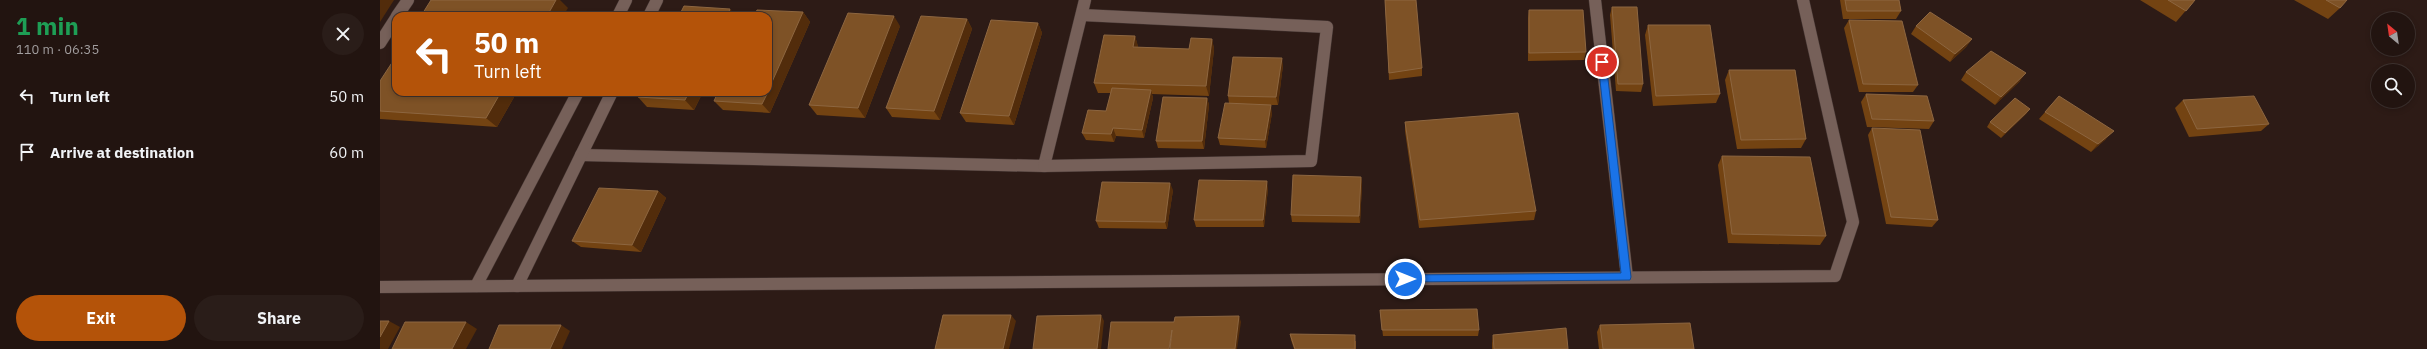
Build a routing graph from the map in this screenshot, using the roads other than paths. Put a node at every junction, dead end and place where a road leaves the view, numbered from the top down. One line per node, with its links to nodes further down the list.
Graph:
1 (408, 0): 7 (street)
2 (626, 0): 8 (street)
3 (657, 0): 9 (street)
4 (1085, 0): 10 (street)
5 (1595, 0): 17 (street)
6 (1804, 0): 17 (street)
7 (400, 12)
8 (620, 12)
9 (651, 12)
10 (1082, 15): 16 (street); 16 (street)
11 (392, 25): 12 (street)
12 (380, 43)
13 (576, 96): 18 (street)
14 (610, 96): 15 (street)
15 (581, 155): 16 (street); 19 (street)
16 (1044, 166)
17 (1627, 277): 19 (street)
18 (476, 286): 19 (street); 20 (street)
19 (517, 286)
20 (380, 287)

